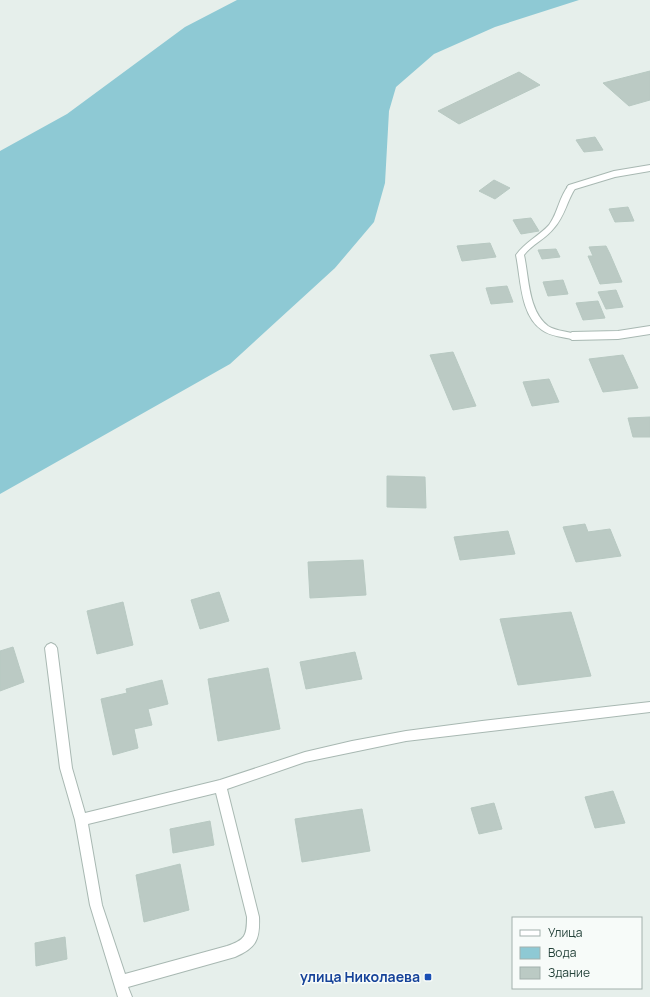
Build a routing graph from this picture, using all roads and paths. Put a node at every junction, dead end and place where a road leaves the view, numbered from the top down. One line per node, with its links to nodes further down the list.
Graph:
1 (650, 168): 2 (street)
2 (572, 188): 4 (lane)
3 (650, 330): 4 (street)
4 (572, 336)
5 (51, 648): 8 (lane)
6 (650, 707): 7 (lane)
7 (220, 786): 8 (lane); 9 (lane)
8 (82, 820): 9 (lane)
9 (121, 982): 10 (lane)
10 (125, 997)

